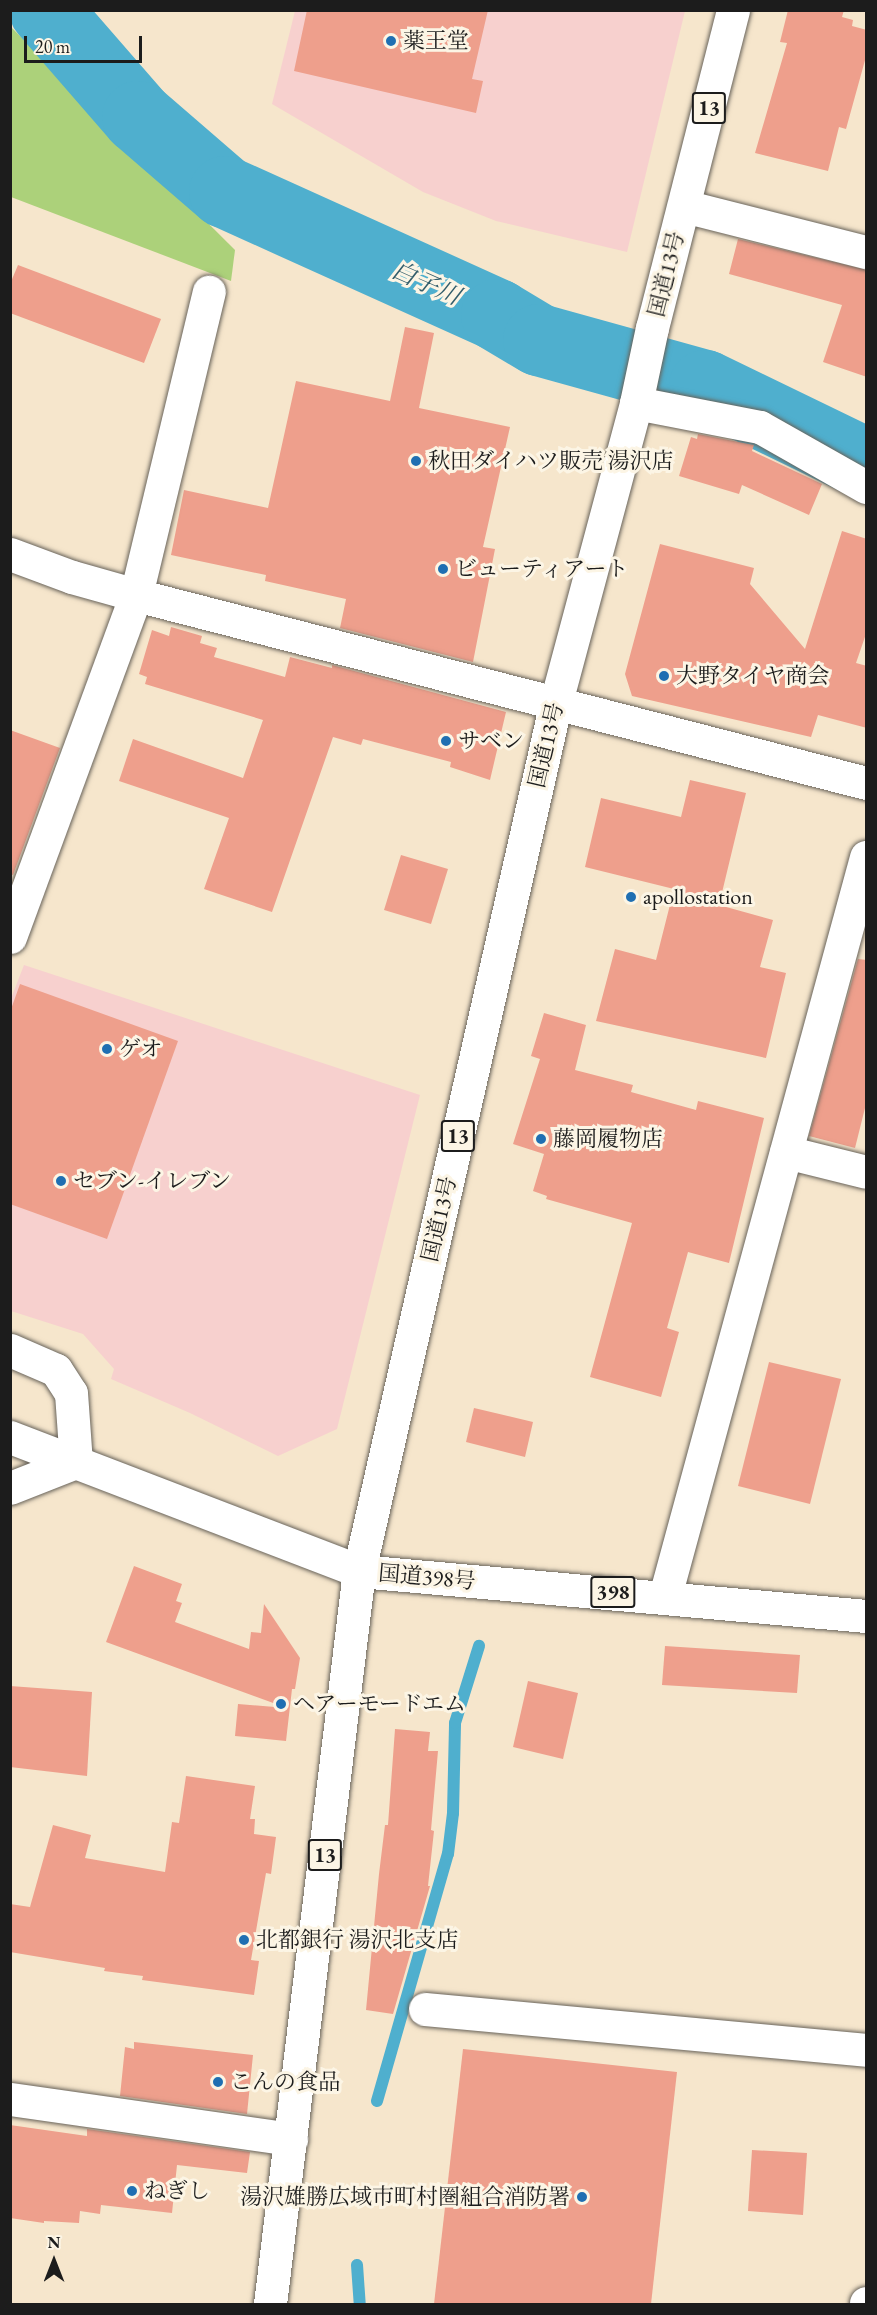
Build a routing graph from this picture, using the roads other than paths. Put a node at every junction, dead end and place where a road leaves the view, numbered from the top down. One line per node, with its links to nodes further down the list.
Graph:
1 (733, 10): 2 (main road, 国道13号 / 13)
2 (684, 206): 3 (main road); 5 (main road, 国道13号 / 13)
3 (867, 252)
4 (209, 292): 8 (main road)
5 (636, 403): 6 (main road); 9 (main road, 国道13号 / 13)
6 (867, 487)
7 (10, 554): 8 (main road)
8 (136, 595): 9 (main road); 12 (main road)
9 (556, 702): 10 (main road); 19 (main road, 国道13号 / 13)
10 (867, 783)
11 (867, 858): 13 (main road)
12 (10, 937)
13 (786, 1152): 14 (main road); 20 (main road)
14 (867, 1172)
15 (10, 1350): 17 (main road)
16 (10, 1437): 17 (main road, 国道398号 / 398)
17 (76, 1462): 18 (main road); 19 (main road, 国道398号 / 398)
18 (10, 1488)
19 (359, 1571): 20 (main road, 国道398号 / 398); 25 (main road, 国道13号 / 13)
20 (665, 1596): 21 (main road, 国道398号 / 398)
21 (867, 1616)
22 (425, 2009): 23 (main road)
23 (867, 2050)
24 (10, 2099): 25 (main road)
25 (291, 2139): 26 (main road, 国道13号 / 13)
26 (270, 2304)

